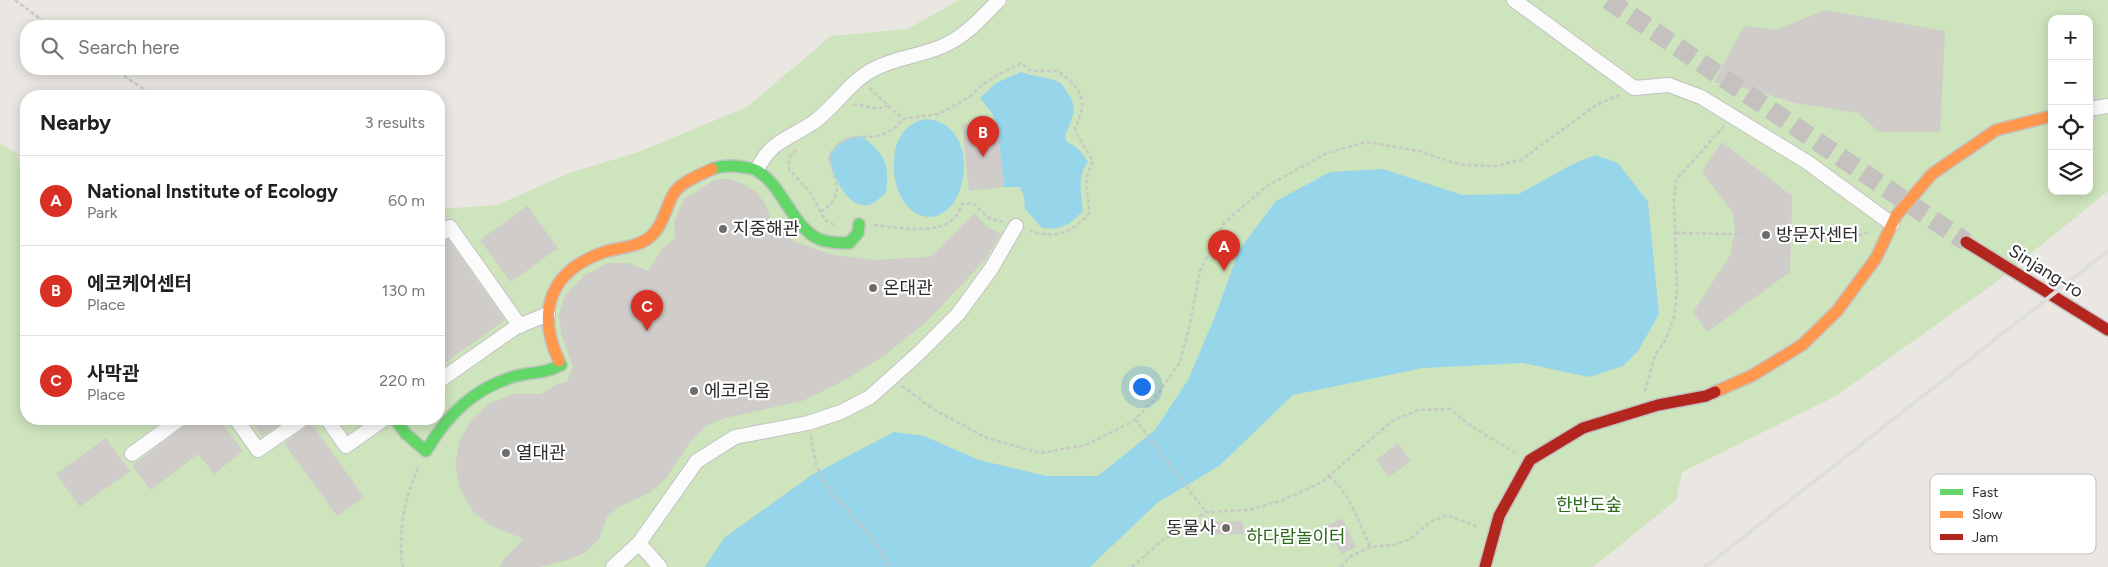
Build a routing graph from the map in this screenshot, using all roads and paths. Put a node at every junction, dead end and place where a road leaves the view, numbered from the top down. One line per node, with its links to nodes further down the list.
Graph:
1 (15, 0): 4 (path)
2 (999, 0): 6 (street)
3 (1514, 0): 7 (street)
4 (42, 20)
5 (122, 75): 8 (path)
6 (858, 79): 9 (path); 17 (street)
7 (1634, 88): 13 (street); 31 (path)
8 (146, 90)
9 (887, 105): 10 (path); 15 (path)
10 (850, 106)
11 (2108, 106): 12 (street)
12 (2093, 109)
13 (1732, 117): 20 (street); 30 (path)
14 (2048, 117): 20 (street)
15 (903, 120): 18 (path); 21 (path)
16 (803, 145): 18 (path)
17 (757, 170): 19 (street); 25 (street)
18 (821, 212): 19 (path)
19 (859, 224): 21 (path)
20 (1892, 224): 23 (path); 30 (street)
21 (1016, 226): 29 (street)
22 (445, 231): 26 (street)
23 (1676, 233)
24 (1966, 242): 27 (street, Sinjang-ro)
25 (548, 314): 26 (street); 32 (street)
26 (520, 326): 28 (street)
27 (2108, 330)
28 (445, 377)
29 (891, 379): 31 (path); 33 (street)
30 (1642, 410): 43 (street)
31 (1135, 419): 45 (path)
32 (445, 421)
33 (808, 423): 47 (street); 52 (path)
34 (172, 425): 42 (street)
35 (240, 425): 36 (street)
36 (294, 425)
37 (330, 425): 38 (street)
38 (376, 425)
39 (399, 425): 41 (street)
40 (442, 425): 41 (street)
41 (426, 451): 49 (path)
42 (132, 454)
43 (1530, 460): 44 (path); 46 (street)
44 (1329, 476): 45 (path); 48 (path)
45 (1206, 512): 53 (path)
46 (1494, 534): 48 (path); 55 (street)
47 (639, 543): 50 (street); 51 (street)
48 (1370, 547): 54 (path)
49 (403, 567)
50 (613, 567)
51 (660, 567)
52 (889, 567)
53 (1132, 567)
54 (1341, 567)
55 (1485, 567)

